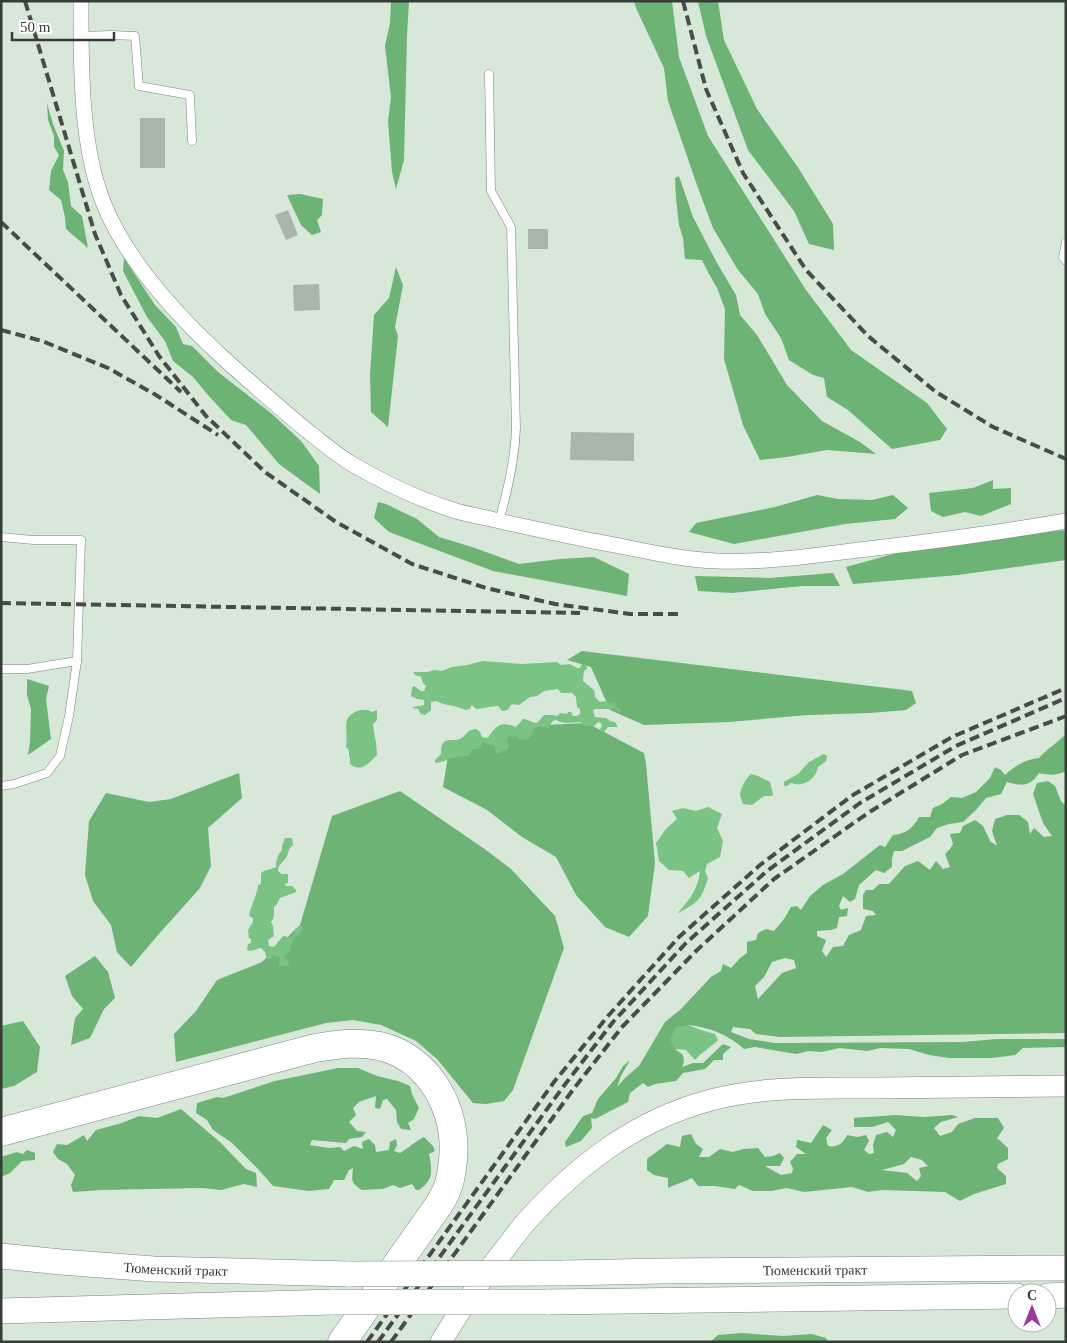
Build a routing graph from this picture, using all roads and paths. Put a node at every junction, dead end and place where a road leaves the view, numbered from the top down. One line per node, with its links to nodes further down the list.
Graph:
1 (81, 1): 2 (street)
2 (81, 36): 4 (lane); 7 (street)
3 (489, 74): 7 (lane)
4 (192, 141)
5 (1066, 242): 6 (lane)
6 (1066, 261)
7 (499, 521): 8 (street)
8 (1066, 521)
9 (1, 537): 10 (lane)
10 (77, 661): 11 (lane); 12 (lane)
11 (1, 669)
12 (1, 786)
13 (1066, 1086): 22 (main road)
14 (1, 1132): 21 (highway)
15 (1, 1256): 16 (main road, Тюменский тракт, bridge)
16 (1066, 1268)
17 (1007, 1296): 18 (main road, Тюменский тракт, bridge)
18 (102, 1309): 19 (main road); 20 (main road)
19 (1, 1310)
20 (1, 1323)
21 (342, 1342)
22 (441, 1342)

